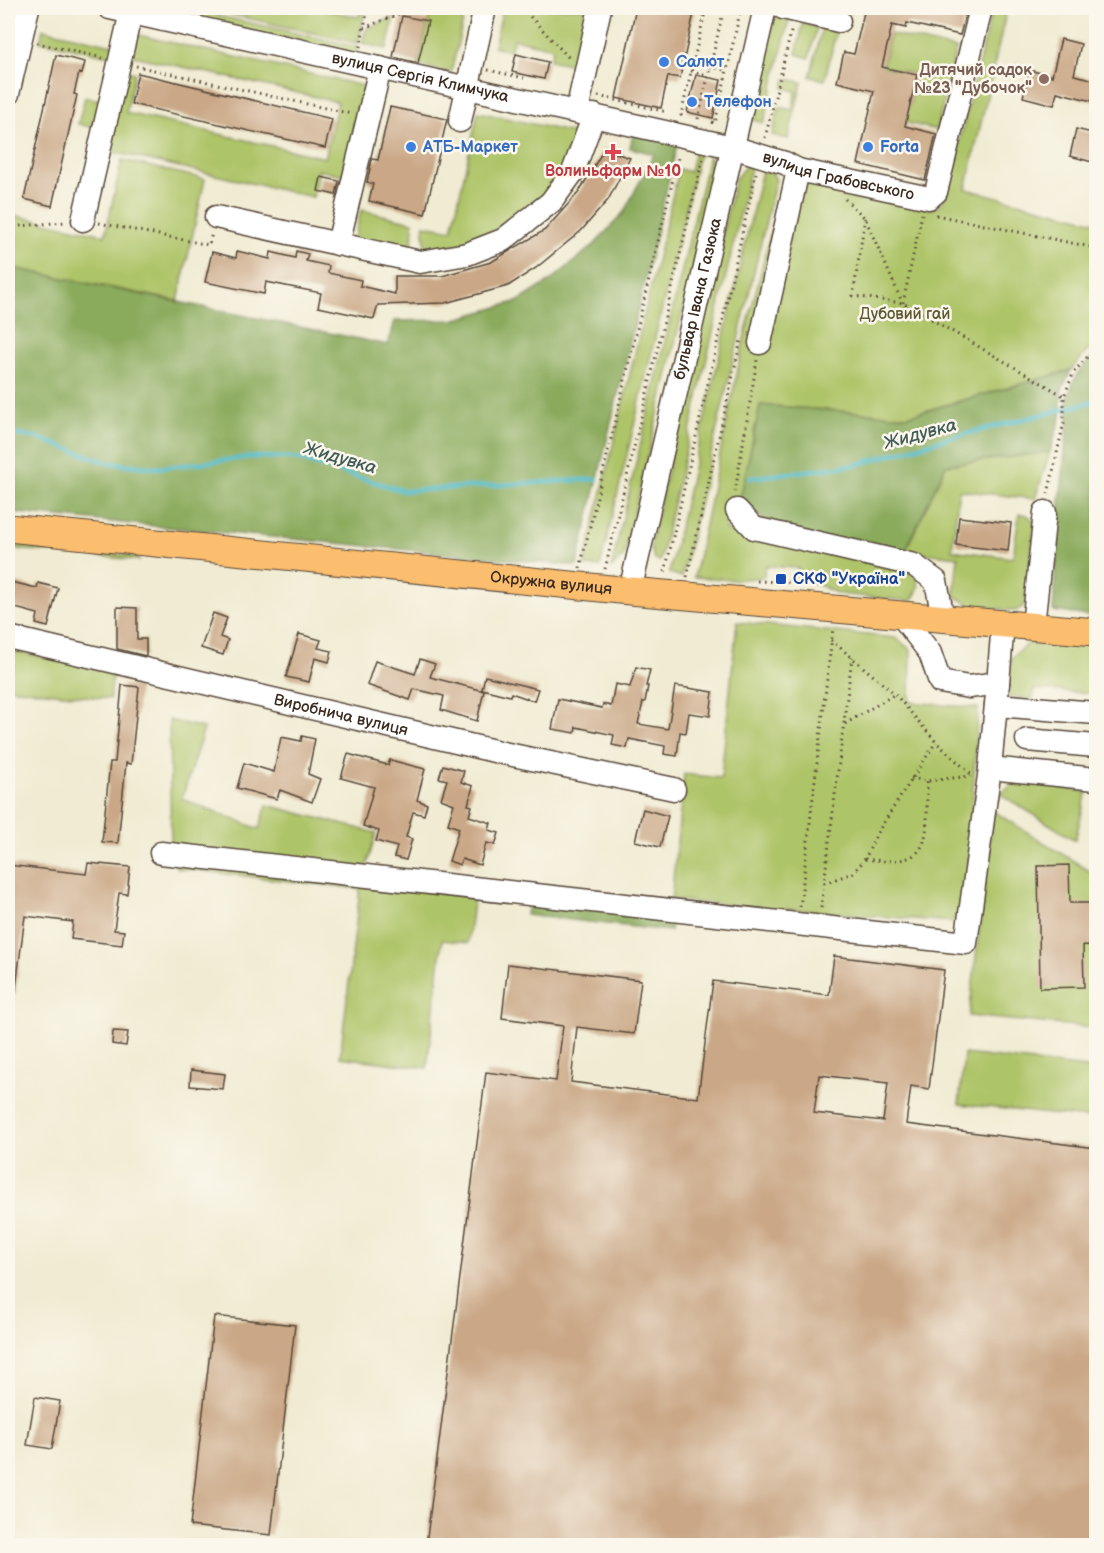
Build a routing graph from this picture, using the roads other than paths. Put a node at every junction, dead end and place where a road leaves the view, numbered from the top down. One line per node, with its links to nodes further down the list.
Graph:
1 (28, 8): 11 (street)
2 (485, 8): 10 (street)
3 (600, 8): 12 (street)
4 (765, 8): 14 (street, бульвар Івана Газюка)
5 (981, 8): 15 (street, вулиця Грабовського)
6 (790, 9): 8 (street)
7 (120, 10): 9 (street, вулиця Сергія Климчука); 17 (street)
8 (839, 21)
9 (380, 68): 10 (street, вулиця Сергія Климчука); 18 (street)
10 (470, 77): 12 (street, вулиця Сергія Климчука); 13 (street)
11 (8, 94)
12 (584, 98): 14 (street, вулиця Сергія Климчука); 18 (street)
13 (460, 121)
14 (732, 147): 15 (street, вулиця Грабовського); 23 (street, бульвар Івана Газюка)
15 (798, 170): 19 (street)
16 (216, 217): 18 (street)
17 (83, 220)
18 (338, 244)
19 (750, 341)
20 (737, 510): 25 (street)
21 (1045, 512): 27 (street)
22 (8, 528): 23 (main road, Окружна вулиця)
23 (630, 591): 24 (main road, Окружна вулиця)
24 (901, 615): 25 (main road, Окружна вулиця); 30 (street)
25 (943, 618): 26 (main road, Окружна вулиця)
26 (1003, 623): 27 (main road, Окружна вулиця); 30 (street)
27 (1033, 626): 28 (main road, Окружна вулиця)
28 (1096, 632)
29 (8, 637): 38 (street, Виробнича вулиця)
30 (997, 694): 31 (street); 35 (street)
31 (1029, 707): 32 (street); 33 (street)
32 (1096, 713)
33 (1027, 740): 34 (street); 36 (street)
34 (1096, 746)
35 (980, 772): 36 (street); 39 (street)
36 (1024, 772): 37 (street)
37 (1096, 780)
38 (674, 789)
39 (161, 853)

